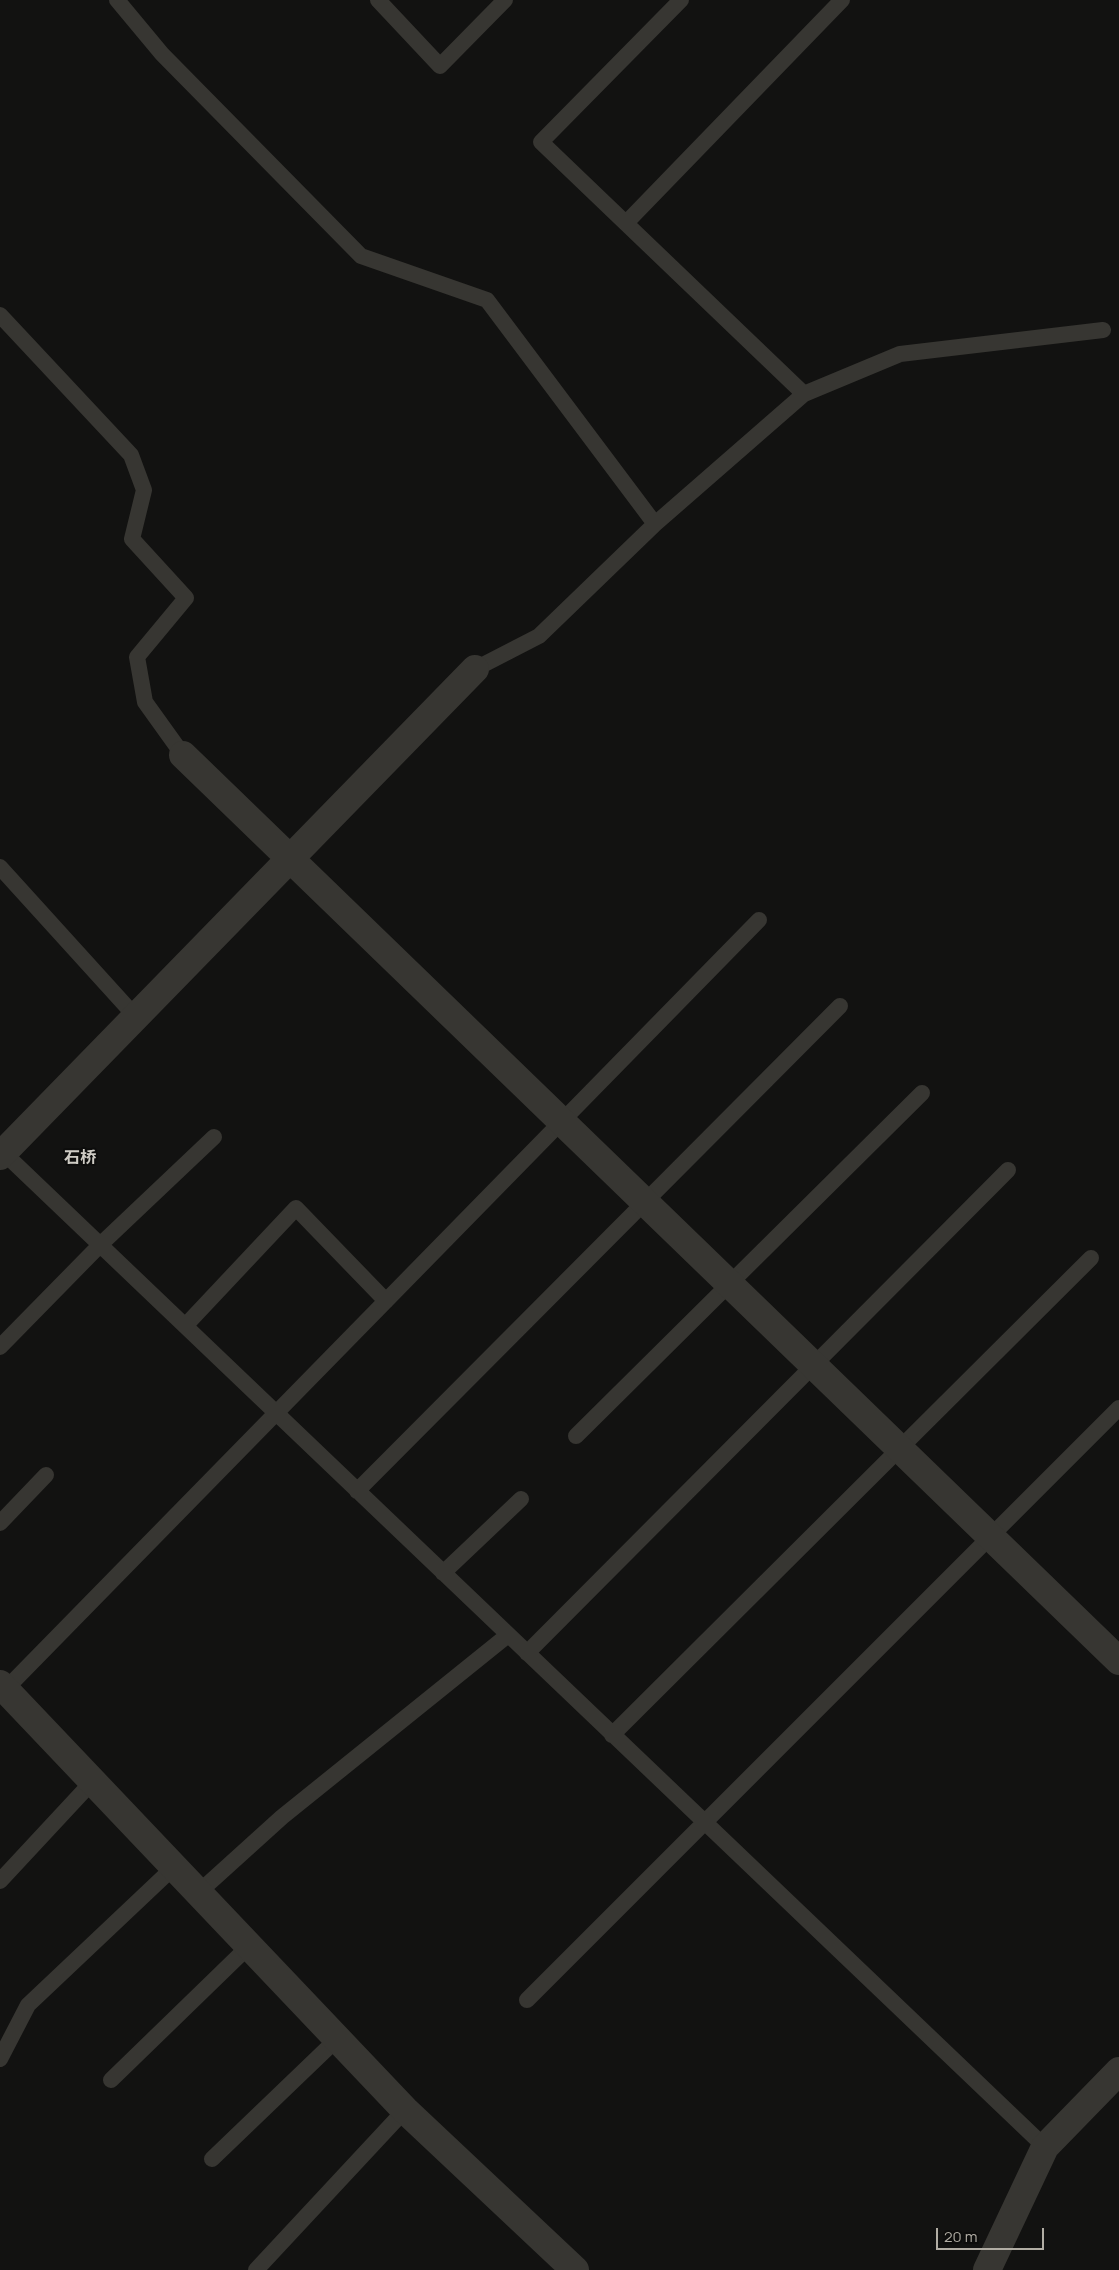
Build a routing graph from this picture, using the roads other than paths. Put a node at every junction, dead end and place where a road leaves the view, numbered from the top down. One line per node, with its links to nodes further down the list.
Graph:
1 (118, 0): 10 (lane)
2 (378, 0): 3 (lane)
3 (505, 0)
4 (681, 0): 6 (lane)
5 (842, 0): 6 (lane)
6 (626, 223): 9 (lane)
7 (0, 315): 12 (lane)
8 (1103, 330): 9 (lane)
9 (804, 394): 10 (lane)
10 (655, 524): 11 (lane)
11 (475, 669): 13 (street)
12 (183, 755): 13 (street)
13 (290, 859): 17 (street); 19 (street)
14 (0, 867): 17 (lane)
15 (759, 920): 19 (lane)
16 (840, 1006): 23 (lane)
17 (136, 1017): 21 (street)
18 (922, 1093): 26 (lane)
19 (562, 1122): 23 (street); 27 (lane)
20 (214, 1137): 24 (lane)
21 (2, 1154): 24 (lane)
22 (1008, 1170): 30 (lane)
23 (645, 1202): 26 (street); 36 (lane)
24 (100, 1245): 28 (lane); 29 (lane)
25 (1091, 1258): 34 (lane)
26 (730, 1284): 30 (street); 33 (lane)
27 (386, 1301): 28 (lane); 32 (lane)
28 (185, 1326): 32 (lane)
29 (0, 1347)
30 (814, 1365): 34 (street); 42 (lane)
31 (1119, 1408): 39 (lane)
32 (276, 1413): 36 (lane); 44 (lane)
33 (576, 1436)
34 (900, 1449): 39 (street); 45 (lane)
35 (46, 1475): 38 (lane)
36 (357, 1491): 40 (lane)
37 (521, 1499): 40 (lane)
38 (0, 1523)
39 (991, 1536): 43 (street); 47 (lane)
40 (442, 1573): 41 (lane)
41 (508, 1635): 42 (lane); 50 (lane)
42 (527, 1653): 45 (lane)
43 (1119, 1661)
44 (2, 1689): 46 (street)
45 (612, 1735): 47 (lane)
46 (93, 1781): 48 (street); 49 (lane)
47 (704, 1823): 52 (lane); 58 (lane)
48 (174, 1867): 50 (street); 54 (lane)
49 (0, 1881)
50 (198, 1892): 51 (street)
51 (249, 1946): 53 (street); 56 (lane)
52 (527, 2000)
53 (337, 2039): 57 (street); 59 (lane)
54 (0, 2059)
55 (1119, 2072): 58 (street)
56 (111, 2080)
57 (405, 2110): 60 (lane); 61 (street)
58 (1045, 2148): 62 (street)
59 (212, 2159)
60 (256, 2270)
61 (575, 2270)
62 (987, 2270)

